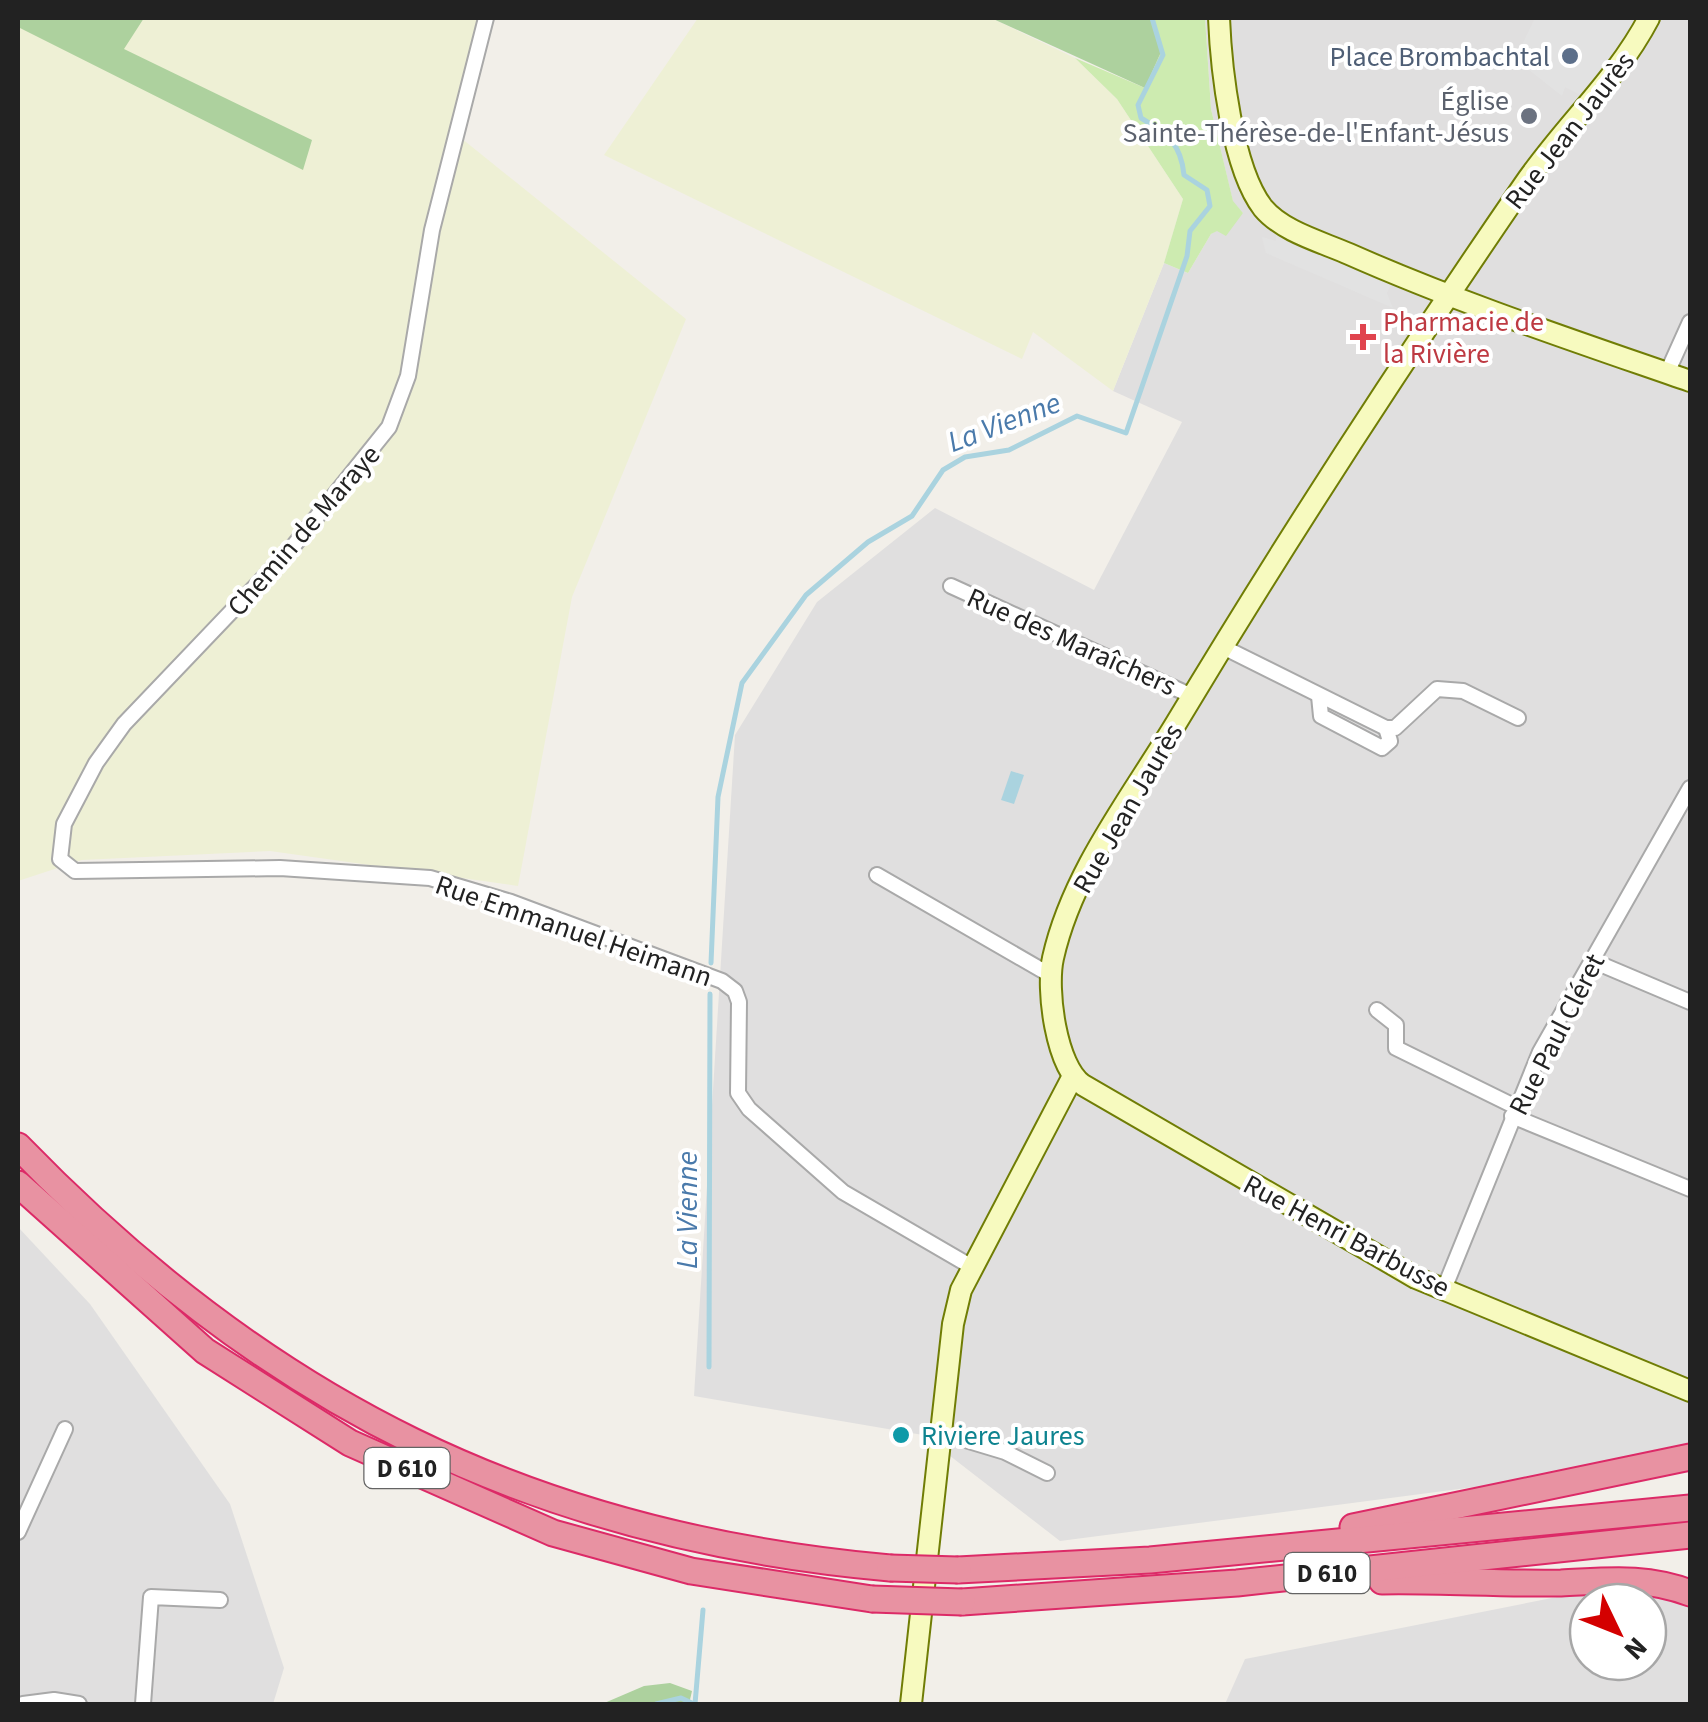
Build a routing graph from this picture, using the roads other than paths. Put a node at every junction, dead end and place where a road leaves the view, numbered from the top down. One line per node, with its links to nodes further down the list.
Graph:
1 (486, 18): 13 (street, Chemin de Maraye)
2 (1218, 18): 4 (street)
3 (1649, 18): 4 (street, Rue Jean Jaurès)
4 (1449, 299): 6 (street); 9 (street, Rue Jean Jaurès)
5 (1690, 322): 6 (street)
6 (1667, 373): 7 (street)
7 (1690, 381)
8 (951, 586): 10 (street, Rue des Maraîchers)
9 (1222, 647): 10 (street, Rue Jean Jaurès); 11 (street)
10 (1192, 696): 16 (street, Rue Jean Jaurès)
11 (1518, 718)
12 (1690, 788): 15 (street, Rue Paul Cléret)
13 (75, 871): 24 (street, Rue Emmanuel Heimann)
14 (878, 876): 16 (street)
15 (1593, 960): 17 (street); 20 (street, Rue Paul Cléret)
16 (1052, 976): 19 (street, Rue Jean Jaurès)
17 (1690, 1002)
18 (1377, 1010): 20 (street)
19 (1072, 1078): 24 (street); 25 (street, Rue Henri Barbusse)
20 (1514, 1112): 23 (street); 25 (street, Rue Paul Cléret)
21 (18, 1146): 34 (highway, D 610, bridge)
22 (18, 1184): 35 (highway, D 610, bridge)
23 (1690, 1190)
24 (972, 1266): 28 (street)
25 (1444, 1289): 26 (street, Rue Henri Barbusse)
26 (1690, 1391)
27 (65, 1429): 32 (street)
28 (942, 1433): 30 (street); 41 (street)
29 (1690, 1457): 34 (highway)
30 (1047, 1473)
31 (1690, 1508): 34 (highway, D 610)
32 (18, 1532)
33 (1690, 1535): 35 (highway, D 610)
34 (1263, 1548)
35 (1237, 1582): 36 (highway)
36 (1690, 1594)
37 (220, 1600): 40 (street)
38 (23, 1704): 39 (street)
39 (78, 1704)
40 (143, 1704)
41 (912, 1704)

